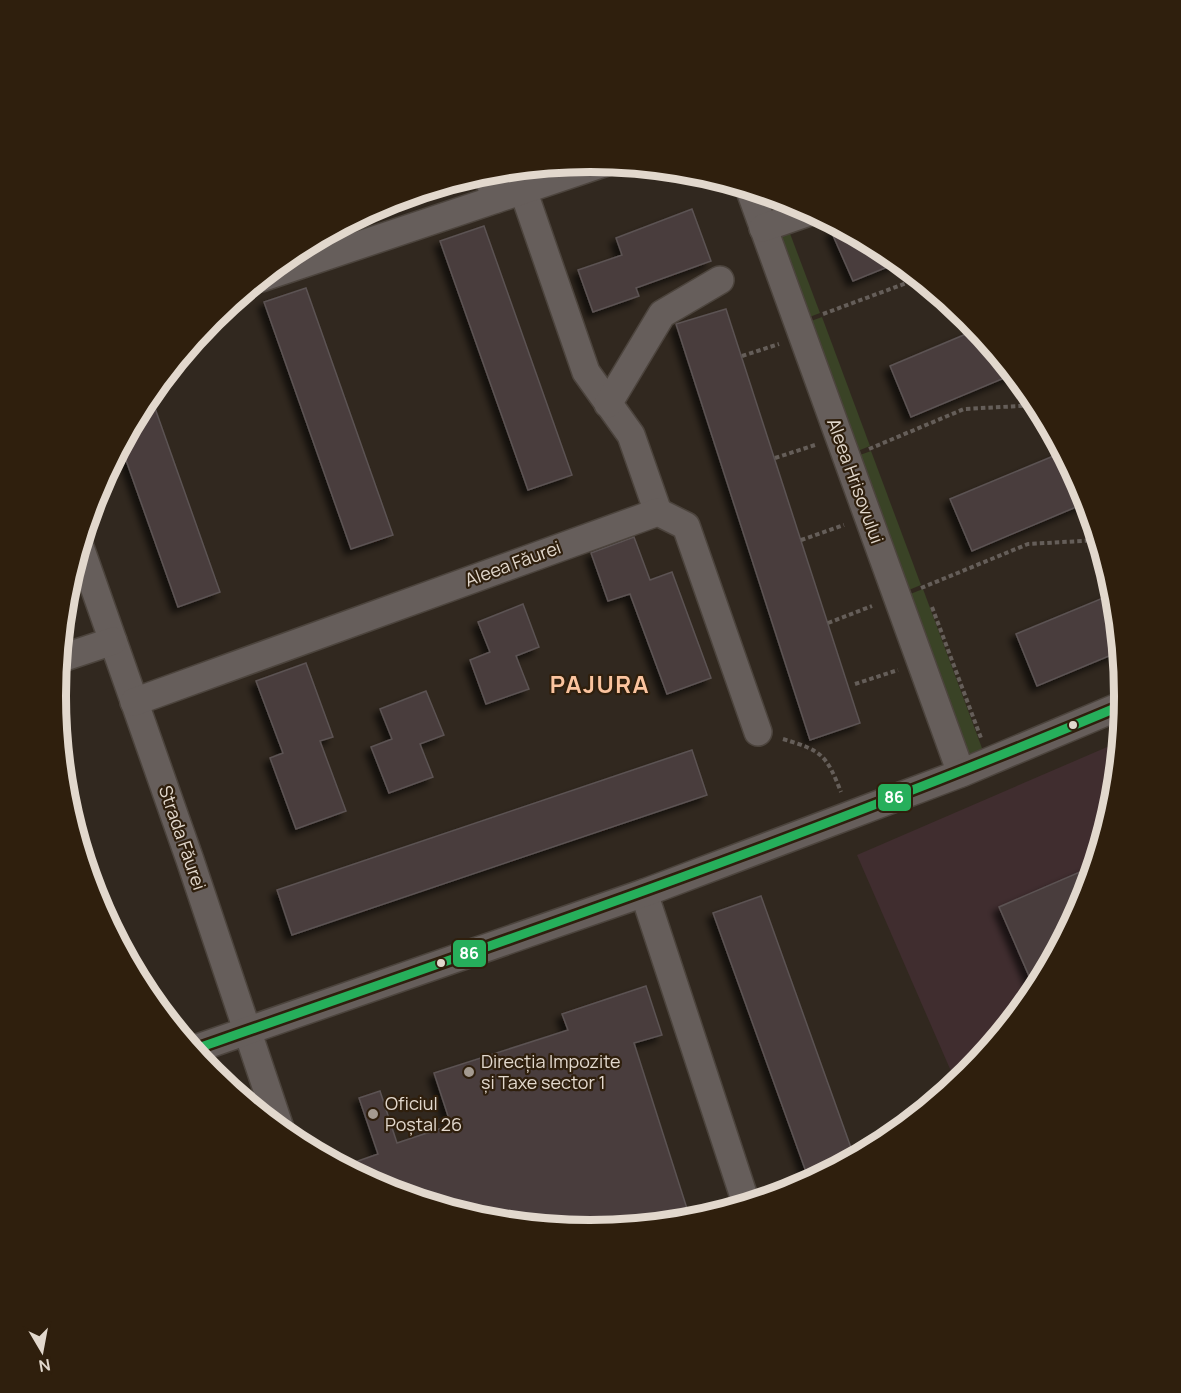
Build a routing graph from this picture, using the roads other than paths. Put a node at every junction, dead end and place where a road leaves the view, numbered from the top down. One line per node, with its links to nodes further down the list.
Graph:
1 (576, 172): 3 (street)
2 (490, 182): 5 (street)
3 (523, 190): 5 (street); 10 (street)
4 (753, 198): 7 (street, Aleea Hrisovului)
5 (496, 199): 8 (street)
6 (799, 216): 7 (street)
7 (763, 228): 18 (street, Aleea Hrisovului)
8 (285, 270)
9 (720, 280): 10 (street)
10 (609, 404): 11 (street)
11 (658, 512): 15 (street, Aleea Făurei); 17 (street)
12 (84, 560): 13 (street, Strada Făurei)
13 (113, 641): 14 (street); 15 (street, Strada Făurei)
14 (68, 656)
15 (134, 702): 20 (street, Strada Făurei)
16 (1115, 708): 18 (street)
17 (758, 732)
18 (961, 773): 19 (street)
19 (644, 893): 20 (street); 23 (street)
20 (246, 1032): 21 (street); 22 (street, Strada Făurei)
21 (201, 1047)
22 (276, 1116)
23 (744, 1197)

